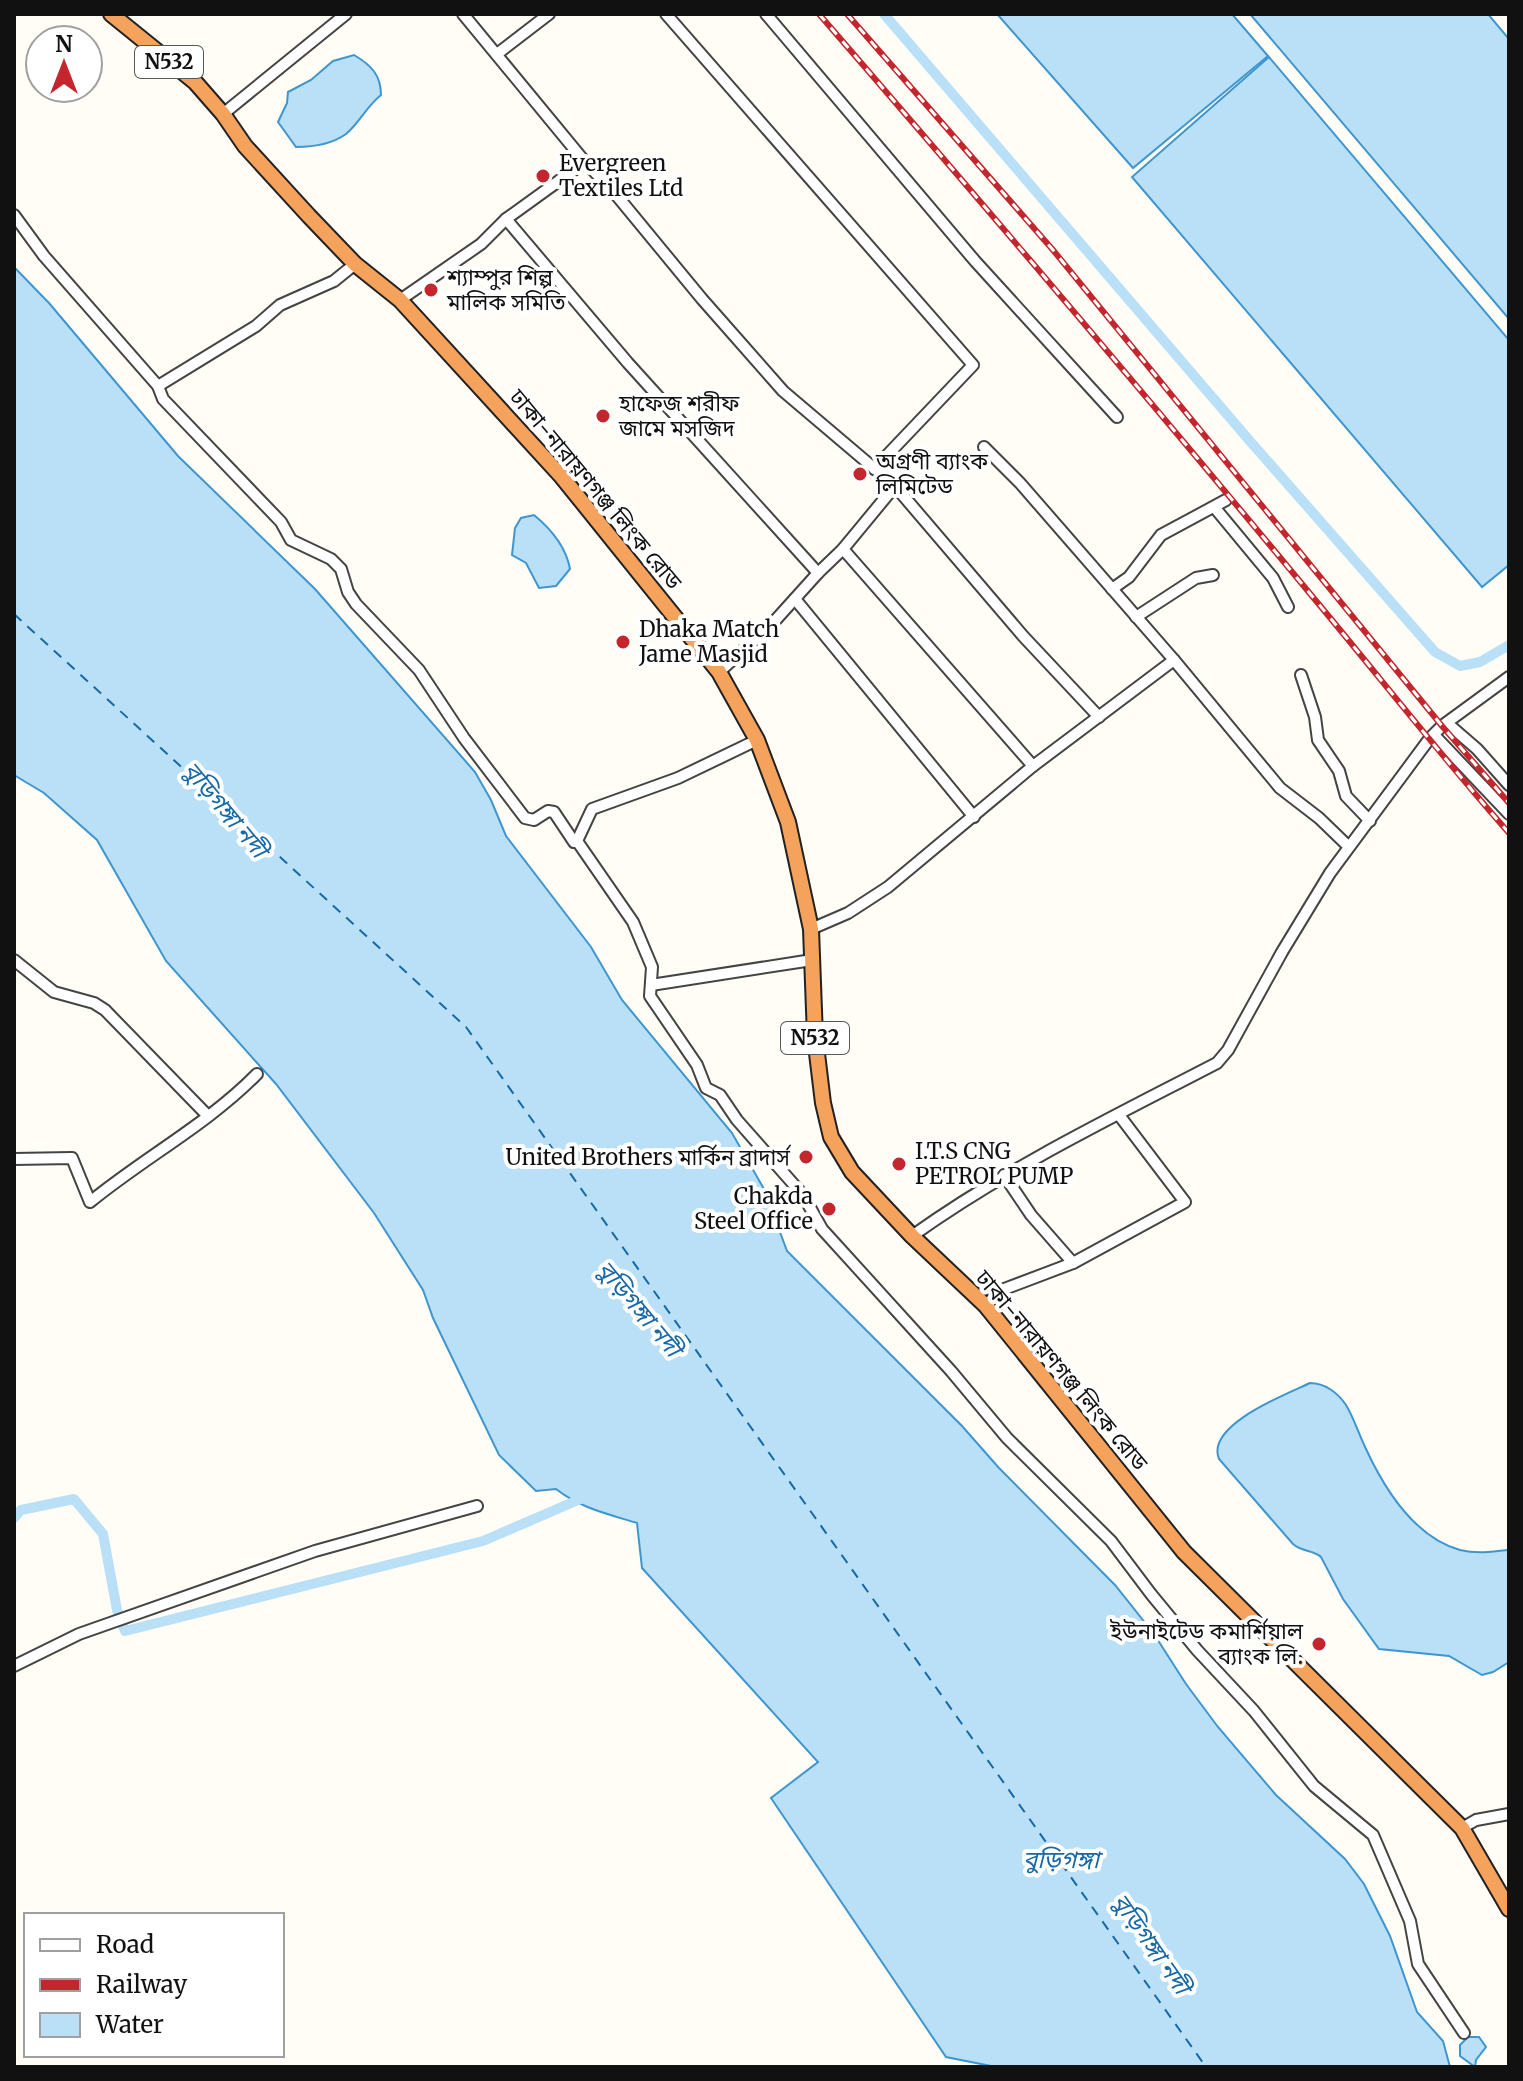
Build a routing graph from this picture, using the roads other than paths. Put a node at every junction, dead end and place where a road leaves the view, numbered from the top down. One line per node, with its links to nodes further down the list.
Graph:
1 (111, 14): 8 (highway, ঢাকা-নারায়ণগঞ্জ লিংক রোড / N532)
2 (346, 14): 8 (street)
3 (463, 14): 7 (street)
4 (549, 14): 7 (street)
5 (666, 14): 17 (street)
6 (766, 14): 15 (street)
7 (497, 54): 9 (street)
8 (223, 114): 12 (highway, ঢাকা-নারায়ণগঞ্জ লিংক রোড / N532)
9 (585, 162): 11 (street); 17 (street)
10 (14, 215): 14 (street)
11 (506, 219): 13 (street); 22 (street)
12 (355, 264): 13 (highway, ঢাকা-নারায়ণগঞ্জ লিংক রোড / N532); 14 (street)
13 (400, 300): 29 (highway, ঢাকা-নারায়ণগঞ্জ লিংক রোড / N532)
14 (158, 386): 41 (street)
15 (1117, 417)
16 (984, 447): 24 (street)
17 (874, 469): 18 (street)
18 (895, 486): 21 (street); 32 (street)
19 (1226, 500): 20 (street)
20 (1215, 508): 24 (street); 26 (street)
21 (843, 549): 22 (street); 36 (street)
22 (818, 573): 25 (street)
23 (1213, 575): 27 (street)
24 (1112, 589): 27 (street)
25 (795, 599): 29 (street); 39 (street)
26 (1288, 607)
27 (1136, 617): 28 (street)
28 (1174, 660): 32 (street); 42 (street)
29 (719, 672): 35 (highway, ঢাকা-নারায়ণগঞ্জ লিংক রোড / N532)
30 (1301, 675): 40 (street)
31 (1509, 677): 33 (street)
32 (1099, 717): 36 (street)
33 (1447, 723): 34 (street); 37 (street)
34 (1434, 735): 38 (street); 40 (street)
35 (757, 740): 41 (street); 43 (highway, ঢাকা-নারায়ণগঞ্জ লিংক রোড / N532)
36 (1033, 766): 39 (street)
37 (1509, 785)
38 (1509, 814)
39 (974, 817): 43 (street)
40 (1370, 821): 42 (street)
41 (577, 841): 46 (street)
42 (1348, 846): 48 (street)
43 (811, 929): 45 (highway, ঢাকা-নারায়ণগঞ্জ লিংক রোড / N532)
44 (14, 960): 49 (street)
45 (812, 960): 46 (street); 52 (highway, ঢাকা-নারায়ণগঞ্জ লিংক রোড / N532)
46 (651, 985): 60 (street)
47 (257, 1074): 49 (street)
48 (1119, 1115): 51 (street); 53 (street)
49 (208, 1116): 50 (street)
50 (14, 1159)
51 (1004, 1175): 52 (street); 53 (street)
52 (912, 1236): 54 (highway, ঢাকা-নারায়ণগঞ্জ লিংক রোড / N532)
53 (1073, 1263): 54 (street)
54 (986, 1306): 58 (highway, ঢাকা-নারায়ণগঞ্জ লিংক রোড / N532)
55 (477, 1506): 56 (street)
56 (14, 1666)
57 (1509, 1814): 58 (street)
58 (1462, 1828): 59 (highway, ঢাকা-নারায়ণগঞ্জ লিংক রোড / N532)
59 (1509, 1909)
60 (1464, 2033)

